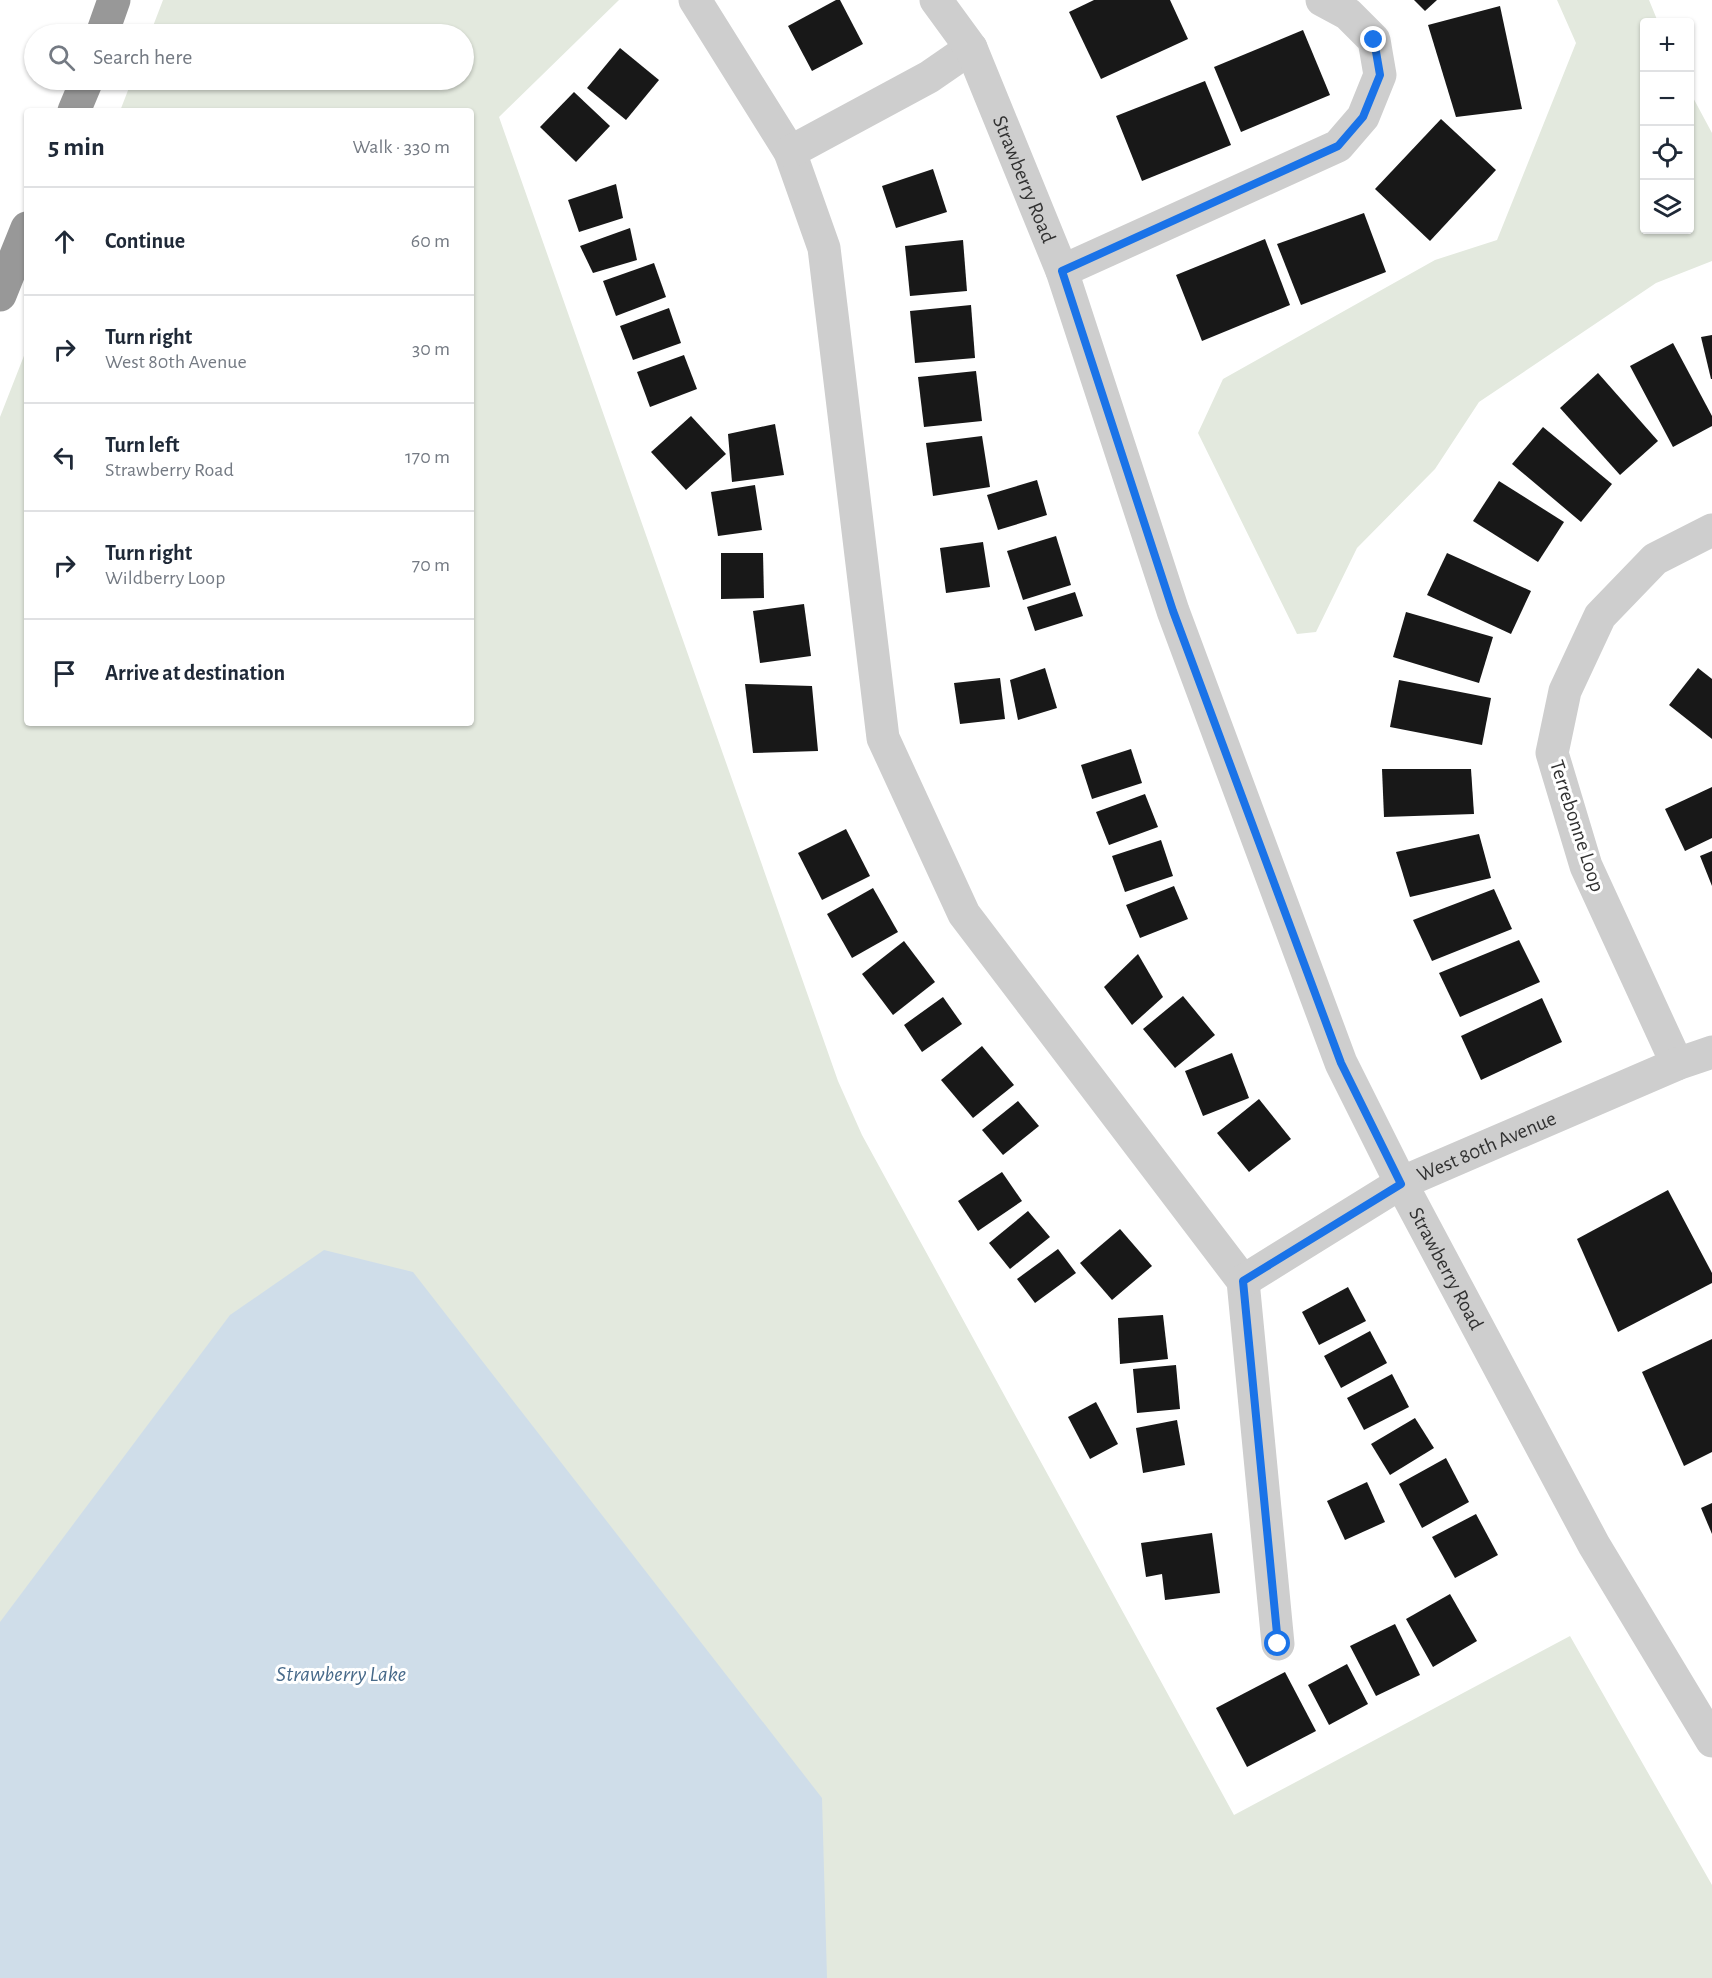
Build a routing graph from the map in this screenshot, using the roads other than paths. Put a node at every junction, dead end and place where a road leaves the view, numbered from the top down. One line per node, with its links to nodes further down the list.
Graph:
1 (114, 0): 5 (highway)
2 (695, 0): 9 (street)
3 (936, 0): 6 (street, Strawberry Road)
4 (1322, 0): 11 (street)
5 (106, 24)
6 (971, 48): 9 (street); 11 (street, Strawberry Road)
7 (83, 90): 8 (highway)
8 (75, 108)
9 (790, 152): 17 (street)
10 (24, 235): 12 (highway)
11 (1062, 271): 16 (street, Strawberry Road)
12 (0, 295)
13 (1712, 530): 15 (street, Terrebonne Loop)
14 (1712, 1052): 15 (street, West 80th Avenue)
15 (1677, 1064): 16 (street, West 80th Avenue)
16 (1401, 1184): 17 (street, West 80th Avenue); 19 (street, Strawberry Road)
17 (1243, 1281): 18 (street)
18 (1278, 1644)
19 (1712, 1741)

